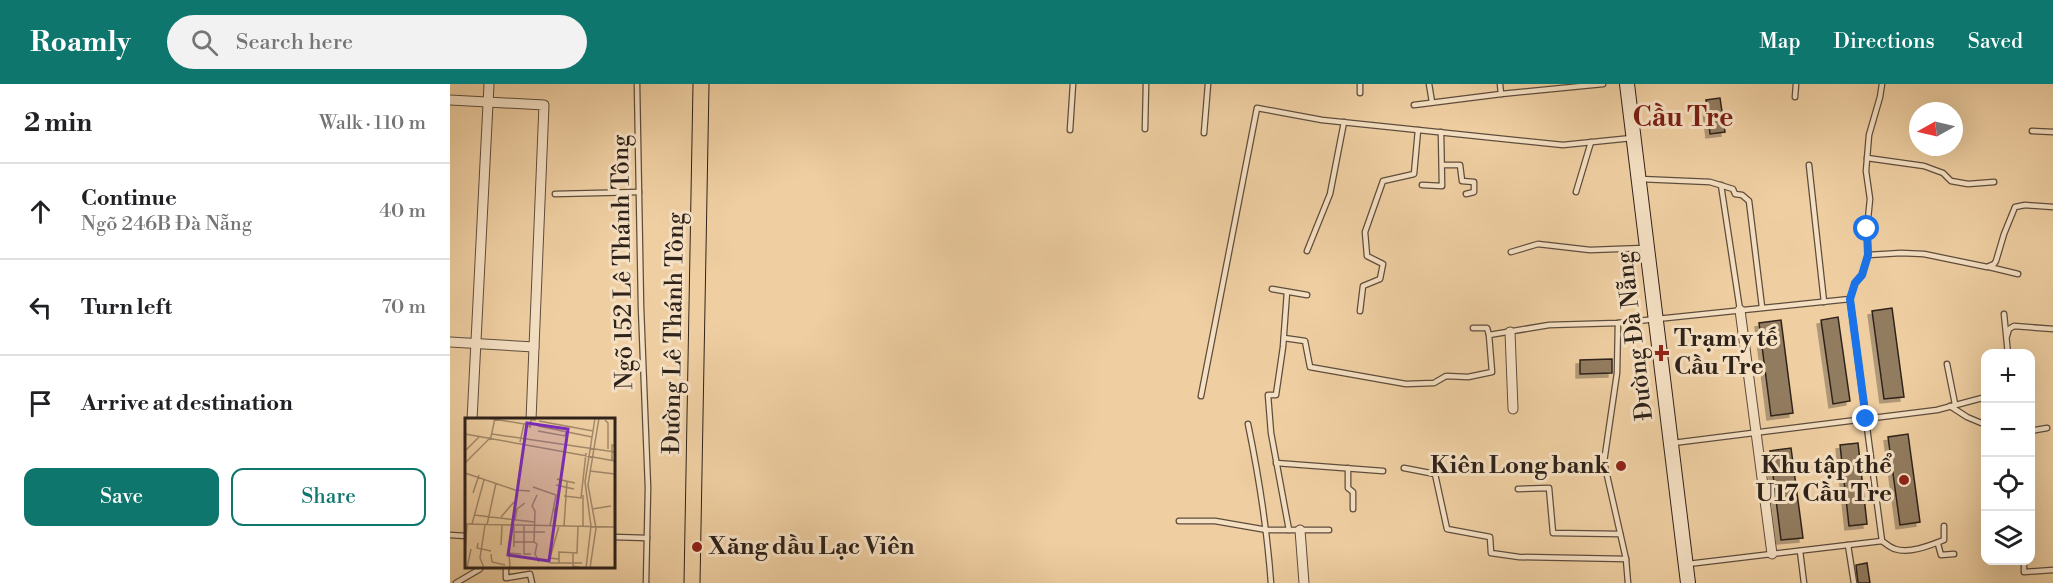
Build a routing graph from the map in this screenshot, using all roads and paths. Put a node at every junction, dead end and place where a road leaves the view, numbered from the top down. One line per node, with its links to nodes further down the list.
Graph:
1 (489, 84): 20 (street)
2 (637, 84): 40 (lane, Ngõ 152 Lê Thánh Tông)
3 (701, 84): 118 (main road, Đường Lê Thánh Tông)
4 (1072, 84): 25 (lane)
5 (1146, 84): 24 (lane)
6 (1208, 84): 30 (lane)
7 (1359, 84): 16 (lane)
8 (1430, 84): 21 (lane)
9 (1500, 84): 17 (lane)
10 (1544, 84): 15 (lane)
11 (1604, 84): 15 (lane)
12 (1627, 84): 31 (main road, Đường Đà Nẵng)
13 (1796, 84): 18 (lane)
14 (1882, 84): 33 (lane)
15 (1544, 90): 17 (lane)
16 (1359, 93)
17 (1501, 94): 21 (lane)
18 (1795, 96)
19 (450, 100): 20 (street)
20 (488, 102): 69 (street); 70 (street)
21 (1432, 102): 22 (lane)
22 (1414, 105)
23 (1344, 122): 26 (lane); 46 (lane); 73 (lane)
24 (1144, 129)
25 (1070, 130)
26 (1418, 130): 29 (lane); 58 (lane)
27 (2052, 130): 28 (lane)
28 (2032, 131)
29 (1442, 132): 32 (lane); 34 (lane)
30 (1204, 133)
31 (1635, 138): 32 (lane); 36 (main road, Đường Đà Nẵng)
32 (1591, 142): 41 (lane)
33 (1867, 158): 37 (lane); 48 (lane)
34 (1442, 165): 38 (lane); 43 (lane)
35 (1809, 165): 55 (lane)
36 (1640, 179): 39 (lane); 45 (main road, Đường Đà Nẵng)
37 (1995, 182)
38 (1422, 185)
39 (1721, 185): 56 (lane); 57 (lane)
40 (639, 192): 42 (lane); 102 (lane, Ngõ 152 Lê Thánh Tông)
41 (1576, 192)
42 (555, 194)
43 (1466, 194)
44 (2053, 207): 49 (lane)
45 (1647, 248): 47 (lane); 60 (main road, Đường Đà Nẵng)
46 (1307, 251)
47 (1511, 252)
48 (1868, 255): 49 (lane); 54 (lane)
49 (1987, 267): 50 (lane)
50 (2018, 274)
51 (1272, 290): 52 (lane)
52 (1287, 292): 53 (lane); 67 (lane)
53 (1308, 295)
54 (1850, 299): 55 (lane); 79 (lane)
55 (1824, 302): 56 (lane)
56 (1762, 307): 57 (lane)
57 (1740, 310): 60 (lane); 84 (street)
58 (1360, 311)
59 (2004, 314): 66 (lane)
60 (1655, 318): 61 (lane); 85 (main road, Đường Đà Nẵng)
61 (1618, 323): 64 (lane); 98 (lane)
62 (1473, 328): 65 (lane)
63 (2053, 329): 66 (lane)
64 (1510, 332): 65 (lane); 76 (street)
65 (1489, 335): 67 (lane)
66 (2007, 336): 71 (lane)
67 (1284, 338): 86 (lane)
68 (450, 342): 69 (street)
69 (476, 343): 70 (street); 77 (street)
70 (534, 347): 78 (street)
71 (2008, 349)
72 (1947, 364): 75 (lane)
73 (1201, 396)
74 (1981, 398): 75 (lane)
75 (1952, 405): 79 (lane); 80 (lane)
76 (1513, 409)
77 (472, 418)
78 (531, 418)
79 (1866, 419): 84 (lane); 103 (lane)
80 (1981, 423)
81 (1248, 424): 94 (lane)
82 (2047, 428): 83 (lane)
83 (2035, 430)
84 (1756, 431): 85 (lane); 107 (street)
85 (1670, 443): 110 (main road, Đường Đà Nẵng)
86 (1276, 463): 87 (lane); 95 (lane)
87 (1348, 468): 89 (lane); 91 (lane)
88 (1404, 468): 109 (lane)
89 (1383, 471)
90 (1518, 489): 98 (lane)
91 (1353, 509)
92 (1179, 521): 94 (lane)
93 (1944, 526): 104 (lane)
94 (1267, 530): 95 (lane); 119 (lane)
95 (1288, 530): 96 (lane)
96 (1300, 530): 97 (lane); 120 (street)
97 (1329, 530)
98 (1620, 534): 109 (lane)
99 (450, 535): 100 (lane)
100 (465, 536)
101 (615, 537): 102 (lane)
102 (647, 538): 117 (lane, Ngõ 152 Lê Thánh Tông)
103 (1882, 542): 104 (lane); 105 (lane)
104 (1938, 544): 108 (lane)
105 (1848, 545): 106 (lane); 124 (lane)
106 (1800, 551): 107 (lane); 123 (lane)
107 (1772, 554): 110 (lane)
108 (1954, 554)
109 (1626, 559): 121 (lane)
110 (1685, 564): 122 (main road, Đường Đà Nẵng)
111 (2024, 565): 114 (lane)
112 (481, 568): 115 (lane)
113 (506, 568): 116 (lane)
114 (2053, 570)
115 (456, 583)
116 (532, 583)
117 (646, 583)
118 (692, 583)
119 (1271, 583)
120 (1304, 583)
121 (1628, 583)
122 (1688, 583)
123 (1804, 583)
124 (1854, 583)

